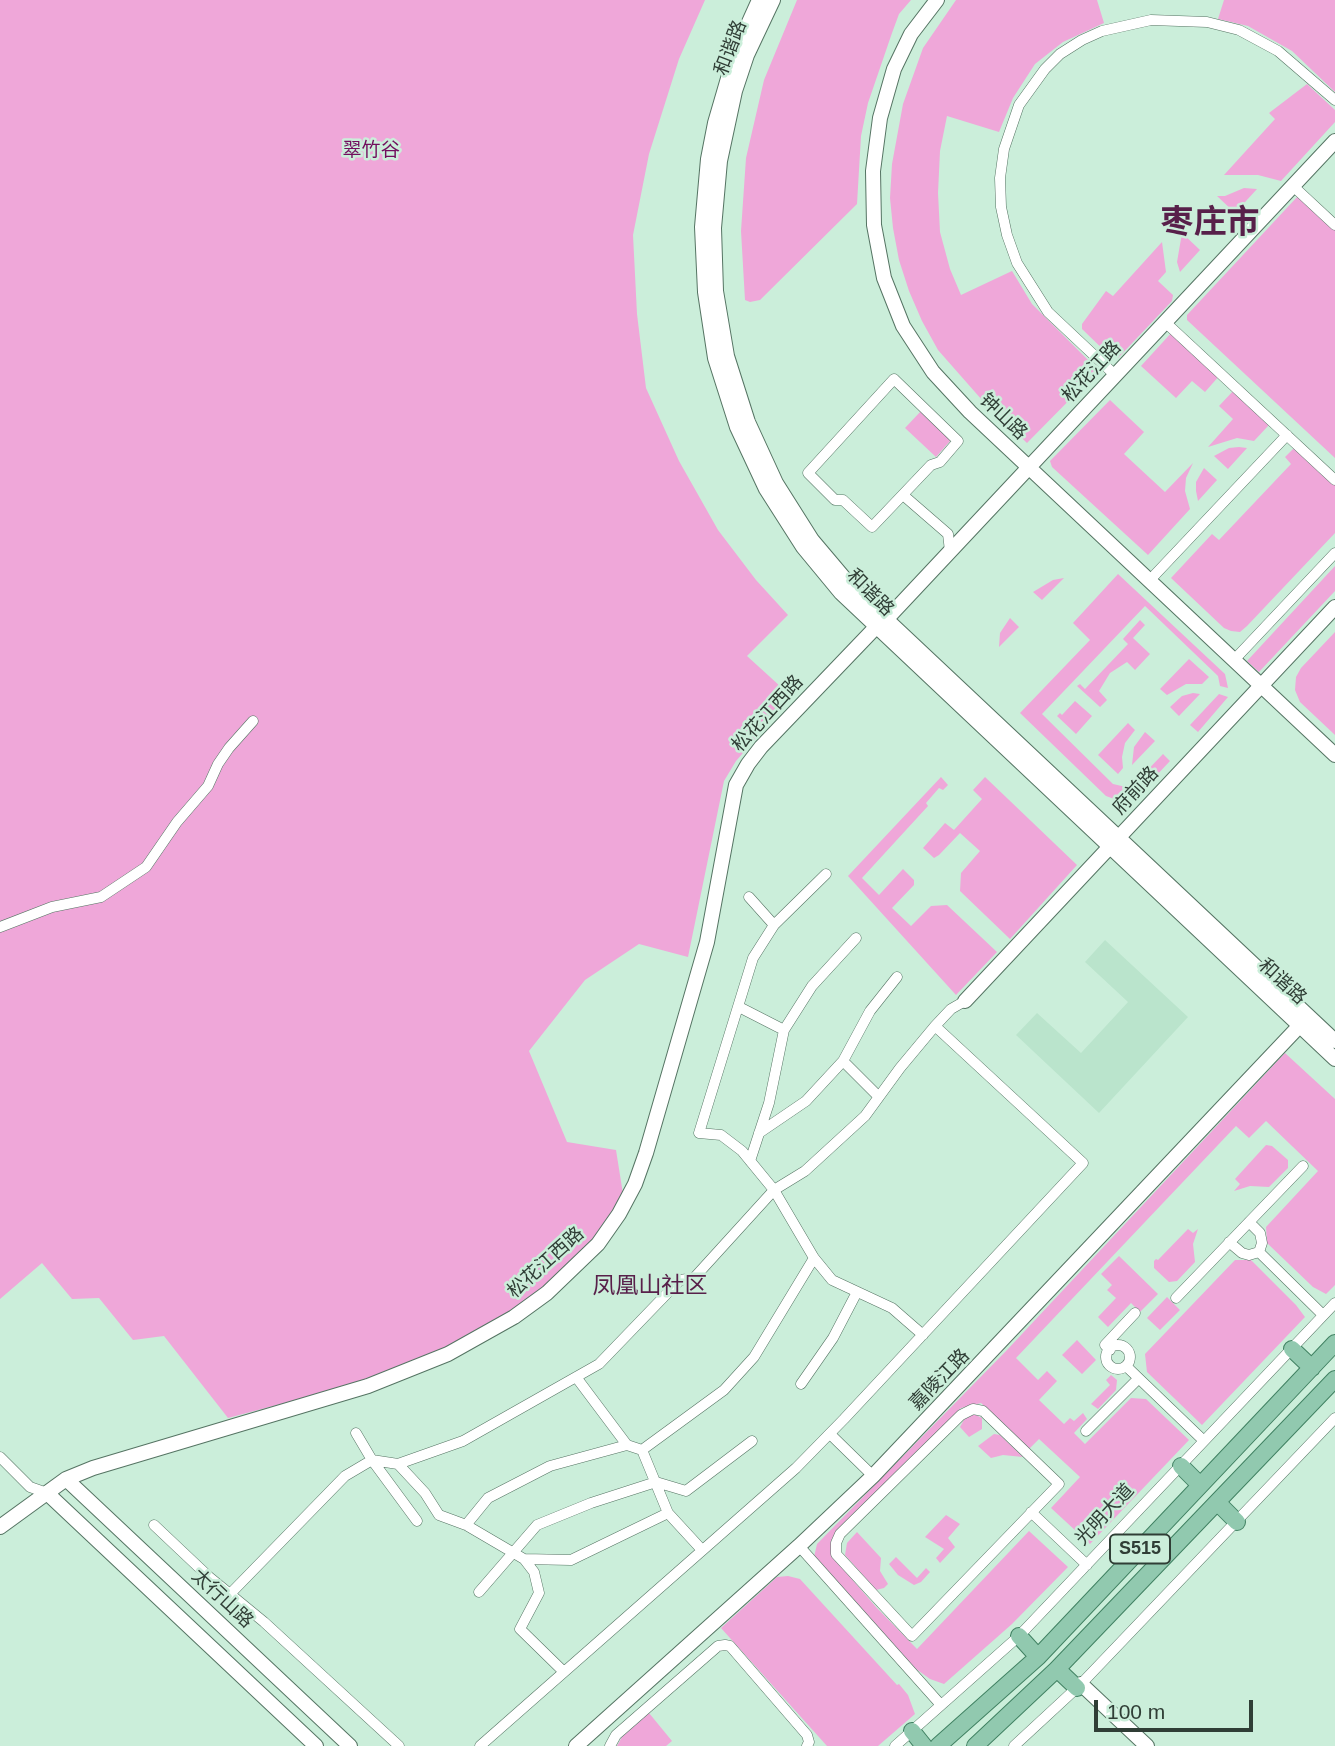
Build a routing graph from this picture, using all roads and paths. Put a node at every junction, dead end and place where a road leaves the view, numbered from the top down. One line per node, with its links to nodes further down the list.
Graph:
1 (759, 0): 18 (street, 和谐路)
2 (773, 0): 18 (street, 和谐路)
3 (934, 3): 11 (street, 钟山路)
4 (1335, 100): 9 (street)
5 (1335, 141): 6 (street, 松花江路)
6 (1293, 186): 7 (street); 8 (street, 松花江路)
7 (1335, 225)
8 (1165, 322): 9 (street, 松花江路); 10 (street)
9 (1115, 375): 11 (street, 松花江路)
10 (1287, 435): 12 (street); 16 (street)
11 (1029, 467): 14 (street, 松花江路); 16 (street, 钟山路)
12 (1335, 480)
13 (903, 495): 13 (street); 14 (street)
14 (950, 551): 18 (street, 松花江路)
15 (1335, 552): 19 (street)
16 (1149, 581): 19 (street, 钟山路)
17 (1335, 607): 20 (street, 府前路)
18 (880, 625): 23 (street, 和谐路); 75 (street, 松花江西路)
19 (1234, 660): 20 (street, 钟山路)
20 (1261, 686): 22 (street, 钟山路); 23 (street, 府前路)
21 (253, 721): 27 (street)
22 (1335, 755)
23 (1114, 842): 30 (street, 府前路); 32 (street, 和谐路)
24 (826, 874): 26 (street)
25 (749, 897): 26 (street)
26 (774, 925): 31 (street)
27 (0, 927)
28 (856, 938): 34 (street)
29 (897, 977): 37 (street)
30 (965, 1001): 33 (street)
31 (739, 1007): 34 (street); 40 (street)
32 (1304, 1021): 35 (street, 和谐路); 36 (street, 和谐路); 74 (street, 嘉陵江路)
33 (935, 1026): 38 (street); 52 (street)
34 (784, 1030): 39 (street)
35 (1335, 1041)
36 (1335, 1059)
37 (843, 1061): 38 (street); 39 (street)
38 (879, 1097): 42 (street)
39 (760, 1133): 40 (street)
40 (750, 1161): 42 (street)
41 (1303, 1166): 43 (street)
42 (774, 1190): 46 (street); 58 (street)
43 (1248, 1222): 44 (street); 45 (street)
44 (1229, 1242): 45 (street); 48 (street)
45 (1259, 1252): 51 (street)
46 (814, 1258): 47 (street); 69 (street)
47 (858, 1292): 52 (street); 60 (street)
48 (1176, 1298)
49 (1335, 1303): 51 (street, 光明大道 / S515)
50 (1135, 1313): 55 (street)
51 (1323, 1315): 54 (street, 光明大道 / S515)
52 (923, 1335): 65 (street)
53 (1335, 1343): 57 (main road, S515)
54 (1292, 1349): 57 (main road); 67 (street, 光明大道 / S515)
55 (1110, 1350): 56 (street); 56 (street)
56 (1126, 1366): 59 (street)
57 (1312, 1368): 77 (main road, S515)
58 (576, 1377): 68 (street); 72 (street)
59 (1138, 1379): 63 (street); 67 (street)
60 (802, 1384)
61 (1333, 1385): 79 (main road, S515)
62 (1335, 1418): 83 (street, S515)
63 (1086, 1431)
64 (355, 1433): 71 (street)
65 (830, 1434): 74 (street); 88 (street)
66 (752, 1441): 76 (street)
67 (1204, 1441): 73 (street, 光明大道 / S515)
68 (626, 1445): 69 (street); 85 (street)
69 (642, 1450): 76 (street)
70 (0, 1457): 78 (street)
71 (372, 1461): 72 (street); 82 (street); 93 (street)
72 (398, 1464): 85 (street)
73 (1181, 1466): 77 (main road); 91 (street, 光明大道 / S515)
74 (873, 1476): 87 (street, 嘉陵江路)
75 (66, 1479): 78 (street, 松花江西路); 95 (street, 太行山路)
76 (656, 1482): 81 (street); 89 (street)
77 (1200, 1485): 96 (main road, S515)
78 (47, 1493): 86 (street, 松花江西路); 99 (street)
79 (1218, 1503): 83 (main road); 97 (main road, S515)
80 (1031, 1512): 80 (street); 91 (street)
81 (668, 1513): 88 (street); 90 (street)
82 (417, 1521)
83 (1237, 1522): 100 (street, S515)
84 (154, 1525): 93 (street)
85 (466, 1525): 89 (street)
86 (0, 1527)
87 (799, 1546): 101 (street); 107 (street, 嘉陵江路)
88 (702, 1550): 98 (street)
89 (513, 1553): 90 (street); 92 (street)
90 (524, 1559): 98 (street)
91 (1087, 1565): 94 (street, 光明大道 / S515)
92 (479, 1592)
93 (230, 1594): 105 (street)
94 (1019, 1636): 96 (main road); 101 (street, 光明大道 / S515)
95 (255, 1656): 99 (street); 104 (street, 太行山路)
96 (1038, 1657): 112 (main road, S515)
97 (1057, 1669): 100 (main road); 113 (main road, S515)
98 (564, 1672): 106 (street)
99 (238, 1673): 103 (street)
100 (1079, 1686): 114 (street, S515); 115 (street)
101 (941, 1705): 102 (street, 光明大道 / S515)
102 (912, 1731): 110 (street, 光明大道 / S515); 111 (main road)
103 (316, 1746)
104 (351, 1746)
105 (399, 1746)
106 (480, 1746)
107 (576, 1746)
108 (610, 1746): 109 (street)
109 (807, 1746)
110 (895, 1746)
111 (924, 1746)
112 (938, 1746)
113 (975, 1746)
114 (1014, 1746)
115 (1147, 1746)

